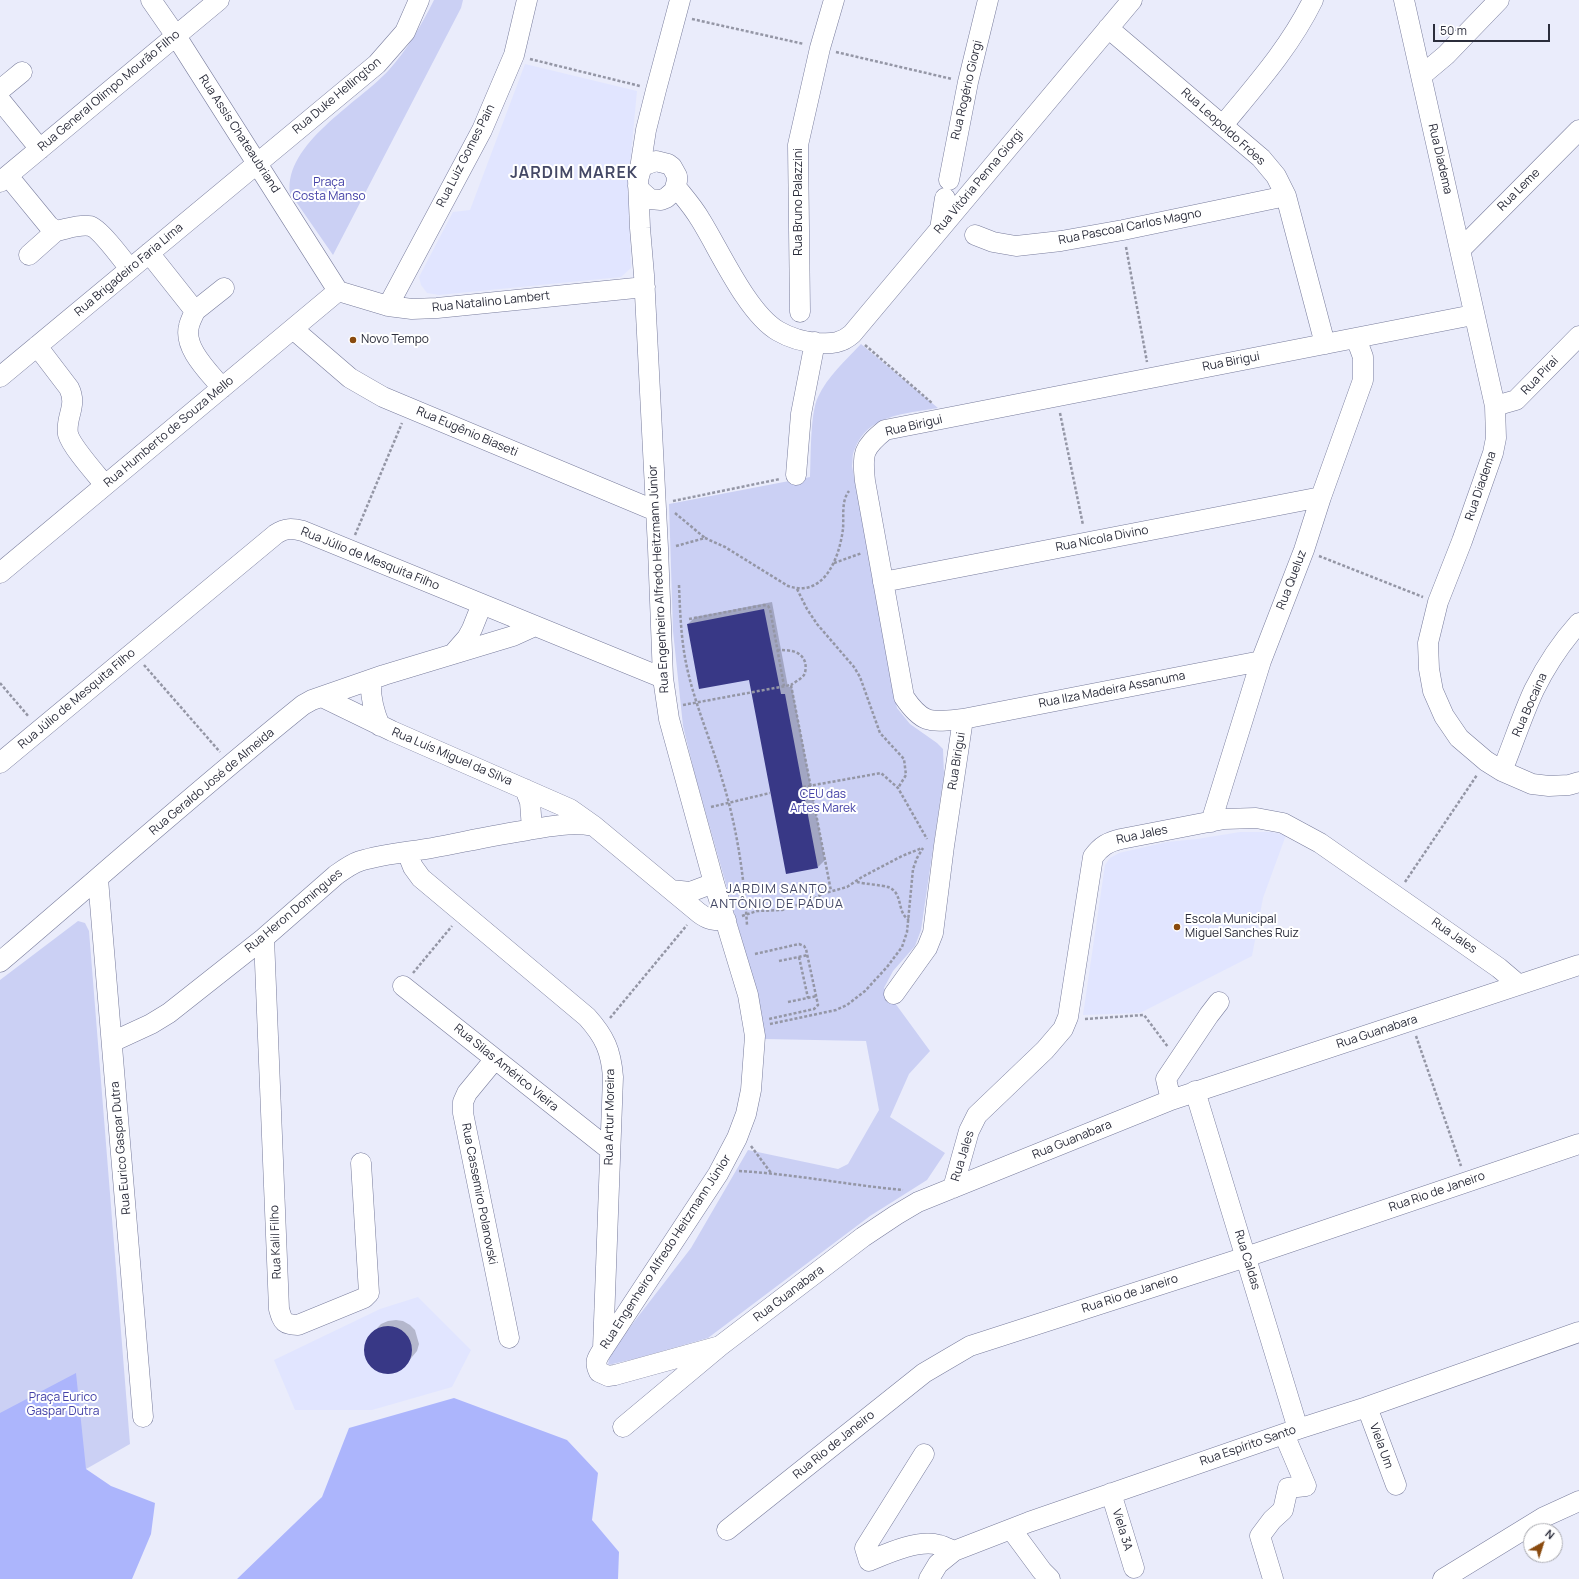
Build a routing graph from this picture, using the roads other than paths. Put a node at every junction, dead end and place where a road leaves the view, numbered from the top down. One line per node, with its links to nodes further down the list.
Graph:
1 (151, 0): 13 (street, Rua Assis Chateaubriand)
2 (219, 0): 13 (street, Rua General Olimpo Mourão Filho)
3 (419, 0): 22 (street, Rua Duke Hellington)
4 (527, 0): 39 (street, Rua Luiz Gomes Pain)
5 (834, 0): 41 (street, Rua Bruno Palazzini)
6 (988, 0): 29 (street, Rua Rogério Giorgi)
7 (1132, 0): 12 (street, Rua Vitória Penna Giorgi)
8 (1313, 0): 18 (street)
9 (1404, 0): 15 (street, Rua Diadema)
10 (1499, 0): 15 (street)
11 (678, 8): 19 (street, Rua Engenheiro Alfredo Heitzmann Júnior)
12 (1108, 28): 18 (street, Rua Leopoldo Fróes); 29 (street, Rua Vitória Penna Giorgi)
13 (176, 36): 21 (street, Rua General Olimpo Mourão Filho); 22 (street, Rua Assis Chateaubriand)
14 (22, 72): 16 (street)
15 (1421, 76): 32 (street, Rua Diadema)
16 (0, 90)
17 (0, 100): 21 (street)
18 (1223, 125): 27 (street, Rua Leopoldo Fróes)
19 (646, 130): 23 (street); 25 (street, Rua Engenheiro Alfredo Heitzmann Júnior)
20 (1579, 130): 32 (street, Rua Leme)
21 (40, 149): 24 (street, Rua General Olimpo Mourão Filho)
22 (258, 163): 33 (street, Rua Brigadeiro Faria Lima); 38 (street, Rua Assis Chateaubriand)
23 (668, 164): 25 (street); 26 (street)
24 (4, 179): 30 (street)
25 (639, 180): 26 (street); 28 (street, Rua Engenheiro Alfredo Heitzmann Júnior)
26 (668, 194): 28 (street, Rua Engenheiro Alfredo Heitzmann Júnior); 46 (street, Rua Vitória Penna Giorgi)
27 (1286, 196): 31 (street, Rua Pascoal Carlos Magno); 47 (street, Rua Leopoldo Fróes)
28 (640, 228): 36 (street, Rua Engenheiro Alfredo Heitzmann Júnior)
29 (940, 229): 46 (street, Rua Vitória Penna Giorgi)
30 (56, 231): 34 (street); 35 (street)
31 (975, 235)
32 (1460, 250): 42 (street, Rua Diadema)
33 (149, 253): 35 (street, Rua Brigadeiro Faria Lima); 40 (street)
34 (29, 255)
35 (130, 269): 48 (street, Rua Brigadeiro Faria Lima)
36 (645, 287): 39 (street, Rua Natalino Lambert); 55 (street, Rua Engenheiro Alfredo Heitzmann Júnior)
37 (224, 288): 40 (street)
38 (338, 291): 39 (street, Rua Natalino Lambert); 43 (street, Rua Humberto de Souza Mello)
39 (388, 306)
40 (195, 311): 50 (street)
41 (800, 312)
42 (1473, 315): 45 (street, Rua Birigui); 51 (street, Rua Diadema)
43 (293, 329): 50 (street, Rua Humberto de Souza Mello); 55 (street, Rua Eugênio Biaseti)
44 (1579, 336): 51 (street, Rua Piraí)
45 (1356, 338): 47 (street, Rua Birigui); 54 (street, Rua Queluz)
46 (815, 342): 52 (street)
47 (1325, 344): 57 (street, Rua Birigui)
48 (37, 346): 49 (street, Rua Brigadeiro Faria Lima); 53 (street)
49 (0, 376)
50 (222, 388): 53 (street, Rua Humberto de Souza Mello)
51 (1495, 406): 69 (street, Rua Diadema)
52 (796, 475)
53 (105, 485): 56 (street, Rua Humberto de Souza Mello)
54 (1321, 497): 57 (street, Rua Nícola Divino); 62 (street, Rua Queluz)
55 (667, 508): 63 (street, Rua Engenheiro Alfredo Heitzmann Júnior)
56 (0, 573)
57 (883, 582): 66 (street, Rua Birigui)
58 (482, 604): 60 (street, Rua Júlio de Mesquita Filho); 61 (street); 68 (street, Rua Júlio de Mesquita Filho)
59 (1579, 623): 69 (street, Rua Bocaina)
60 (535, 626): 61 (street, Rua Geraldo José de Almeida); 63 (street, Rua Júlio de Mesquita Filho)
61 (453, 654): 64 (street, Rua Geraldo José de Almeida)
62 (1261, 660): 66 (street, Rua Ilza Madeira Assanuma); 72 (street, Rua Queluz)
63 (662, 678): 77 (street, Rua Engenheiro Alfredo Heitzmann Júnior)
64 (371, 680): 65 (street, Rua Geraldo José de Almeida); 67 (street, Rua Luís Miguel da Silva)
65 (322, 697): 67 (street, Rua Luís Miguel da Silva); 76 (street, Rua Geraldo José de Almeida)
66 (964, 719): 85 (street, Rua Birigui)
67 (380, 726): 71 (street, Rua Luís Miguel da Silva)
68 (0, 763)
69 (1494, 766): 70 (street, Rua Diadema)
70 (1579, 782)
71 (525, 789): 73 (street, Rua Luís Miguel da Silva); 74 (street, Rua Luís Miguel da Silva)
72 (1210, 822): 83 (street, Rua Jales); 94 (street, Rua Jales)
73 (594, 826): 74 (street, Rua Heron Domingues); 78 (street, Rua Luís Miguel da Silva)
74 (532, 829): 75 (street, Rua Heron Domingues)
75 (407, 852): 80 (street, Rua Heron Domingues); 92 (street, Rua Artur Moreira)
76 (98, 879): 81 (street, Rua Geraldo José de Almeida); 87 (street, Rua Eurico Gaspar Dutra)
77 (714, 883): 78 (street); 79 (street, Rua Engenheiro Alfredo Heitzmann Júnior)
78 (671, 890): 79 (street, Rua Luís Miguel da Silva)
79 (726, 920): 99 (street, Rua Engenheiro Alfredo Heitzmann Júnior)
80 (264, 938): 87 (street, Rua Heron Domingues); 93 (street, Rua Kalil Filho)
81 (0, 962)
82 (1579, 965): 83 (street, Rua Guanabara)
83 (1519, 985): 89 (street, Rua Guanabara)
84 (403, 986): 88 (street, Rua Silas Américo Vieira)
85 (894, 994)
86 (1219, 1002): 90 (street)
87 (112, 1042): 101 (street, Rua Eurico Gaspar Dutra)
88 (495, 1058): 92 (street, Rua Silas Américo Vieira); 97 (street, Rua Cassemiro Polanovski)
89 (1195, 1091): 90 (street, Rua Guanabara); 95 (street, Rua Caldas)
90 (1171, 1100): 94 (street, Rua Guanabara)
91 (1579, 1144): 95 (street, Rua Rio de Janeiro)
92 (610, 1150): 99 (street, Rua Artur Moreira)
93 (361, 1163)
94 (953, 1188): 98 (street, Rua Guanabara)
95 (1246, 1257): 103 (street, Rua Caldas); 109 (street, Rua Rio de Janeiro)
96 (1579, 1332): 100 (street, Rua Espírito Santo)
97 (509, 1338)
98 (720, 1346): 99 (street, Rua Engenheiro Alfredo Heitzmann Júnior); 102 (street, Rua Guanabara)
99 (603, 1349)
100 (1367, 1407): 103 (street, Rua Espírito Santo); 105 (street, Viela Um)
101 (143, 1417)
102 (623, 1426)
103 (1291, 1431): 106 (street, Rua Espírito Santo); 114 (street, Rua Caldas)
104 (924, 1454): 110 (street)
105 (1396, 1485)
106 (1111, 1492): 108 (street, Rua Espírito Santo); 111 (street, Viela 3A)
107 (1579, 1501): 115 (street)
108 (1011, 1529): 110 (street, Rua Espírito Santo); 113 (street)
109 (727, 1530)
110 (954, 1551): 112 (street, Rua Espírito Santo)
111 (1134, 1568)
112 (929, 1579)
113 (1050, 1579)
114 (1273, 1579)
115 (1443, 1579)

